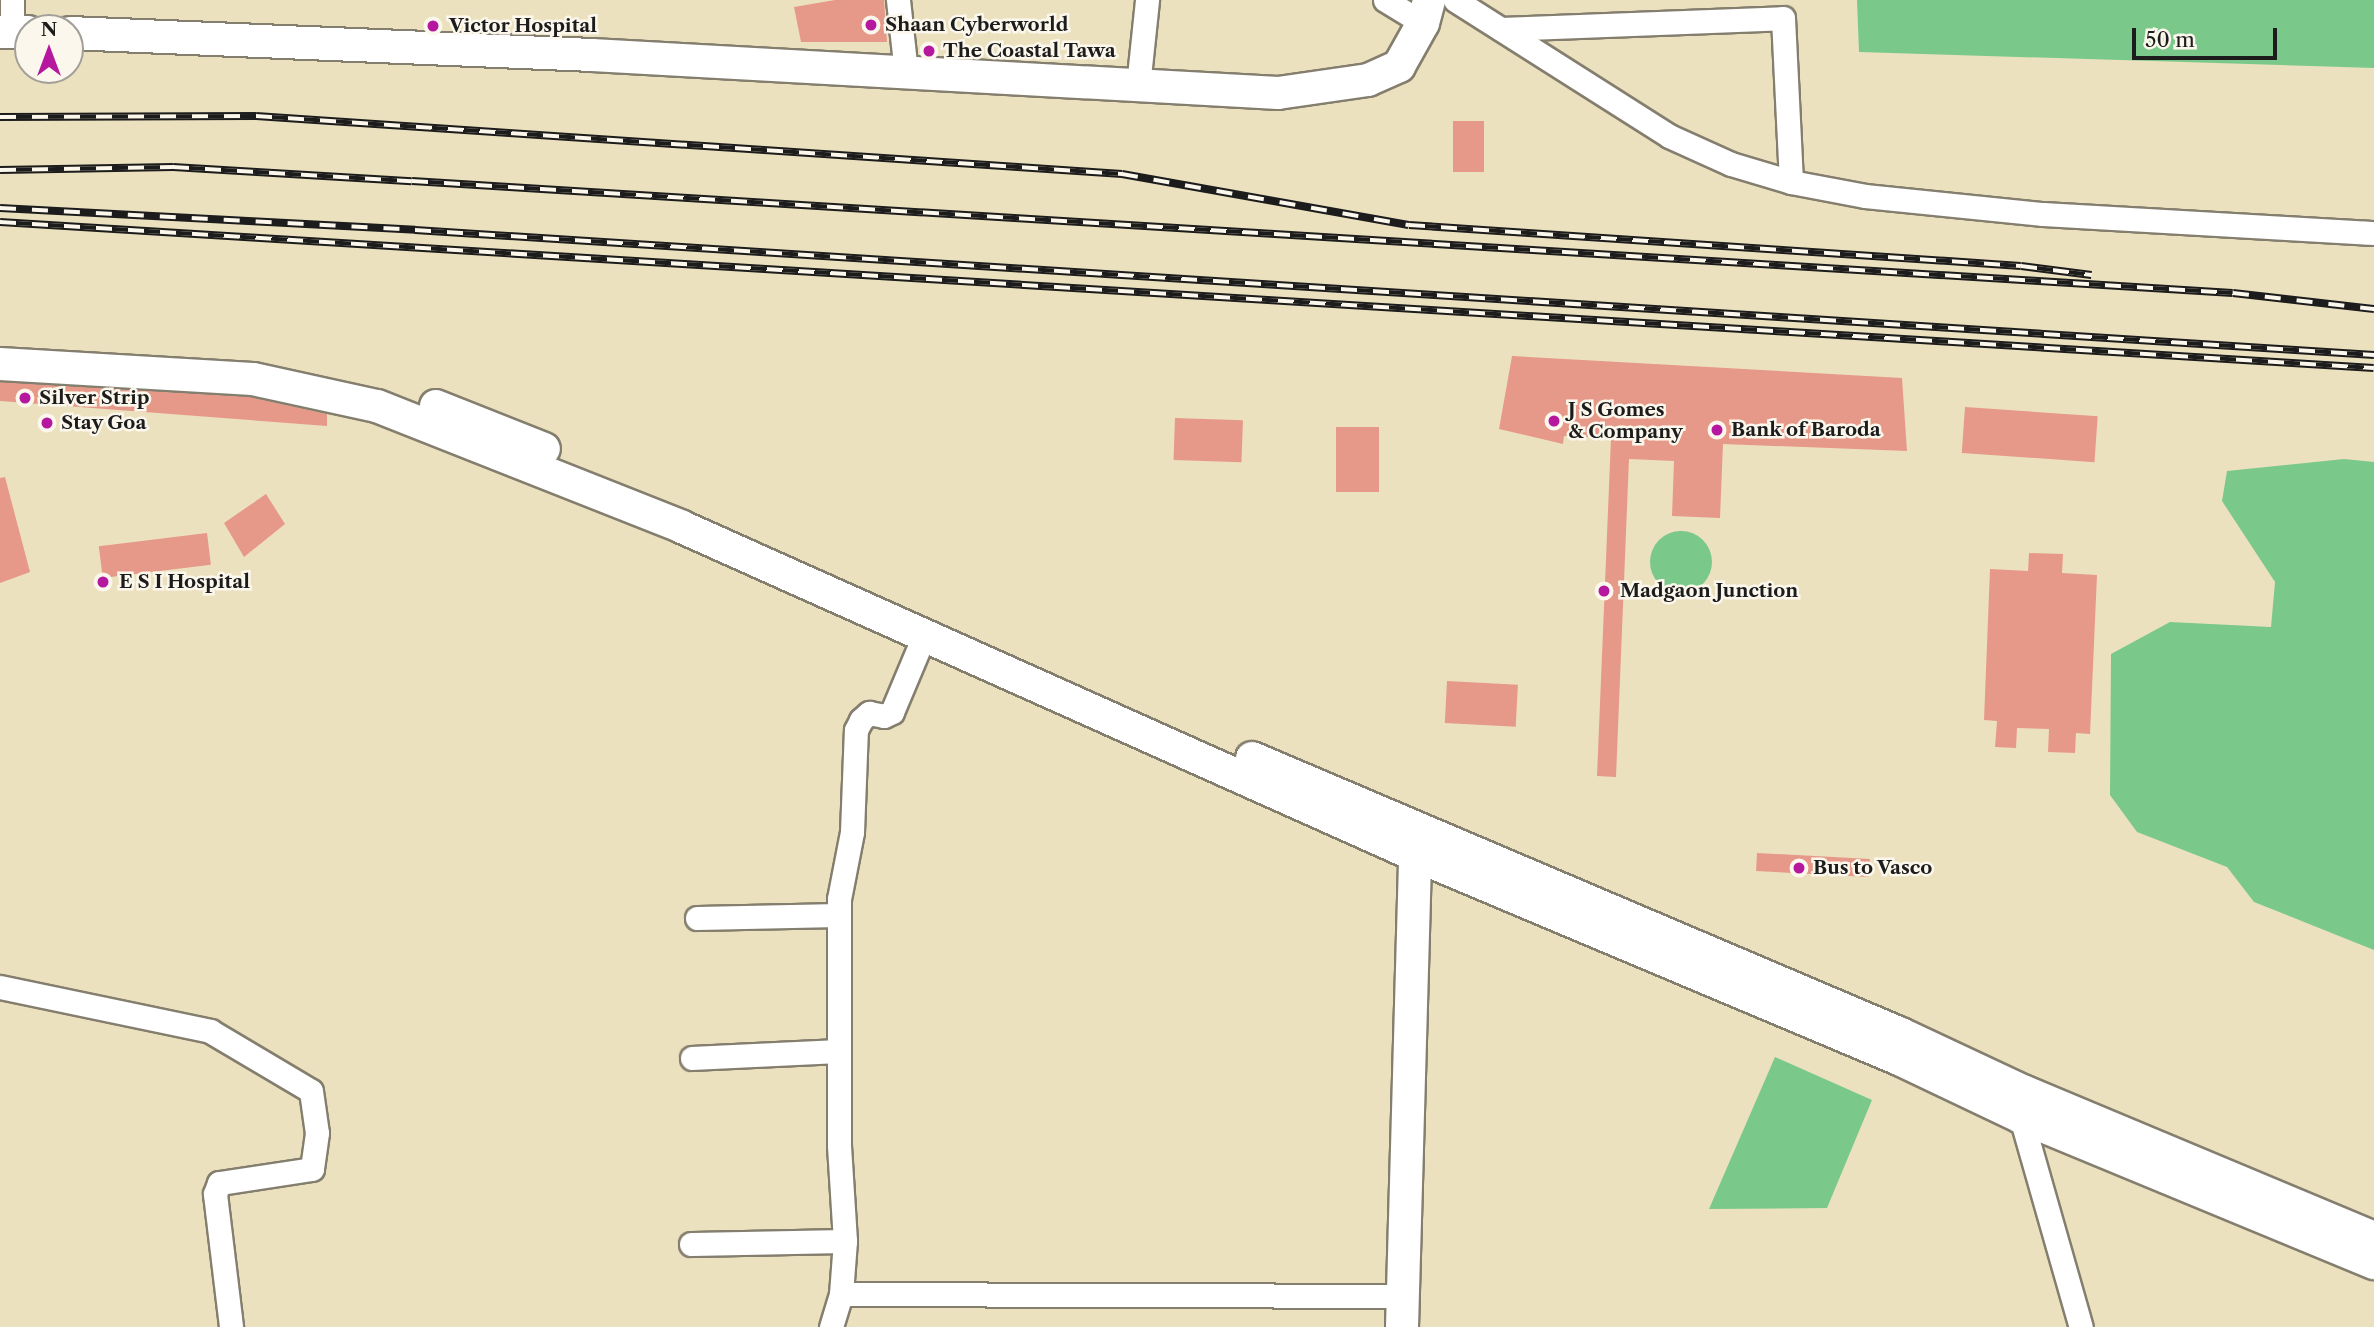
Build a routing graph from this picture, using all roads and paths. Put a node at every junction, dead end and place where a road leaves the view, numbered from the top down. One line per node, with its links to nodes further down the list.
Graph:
1 (12, 0): 8 (street)
2 (898, 0): 10 (street)
3 (1147, 0): 11 (street)
4 (1385, 0): 6 (street)
5 (1455, 0): 7 (street)
6 (1426, 12): 11 (main road)
7 (1501, 29): 12 (street); 12 (street)
8 (13, 32)
9 (84, 34): 10 (main road)
10 (906, 73): 11 (main road)
11 (1138, 86)
12 (1791, 182): 13 (street)
13 (2374, 233)
14 (0, 347): 17 (main road)
15 (0, 364): 16 (main road)
16 (924, 636): 17 (main road); 19 (street)
17 (1323, 801): 18 (main road)
18 (1412, 841): 24 (main road); 30 (main road)
19 (839, 915): 20 (street); 22 (street)
20 (698, 918)
21 (0, 987): 31 (street)
22 (838, 1051): 23 (street); 26 (street)
23 (692, 1058)
24 (2023, 1104): 25 (main road); 28 (main road); 34 (street)
25 (2374, 1238)
26 (845, 1241): 27 (street); 29 (street)
27 (691, 1244)
28 (2374, 1263)
29 (841, 1294): 30 (street); 32 (street)
30 (1401, 1296): 33 (main road)
31 (231, 1327)
32 (831, 1327)
33 (1402, 1327)
34 (2081, 1327)

